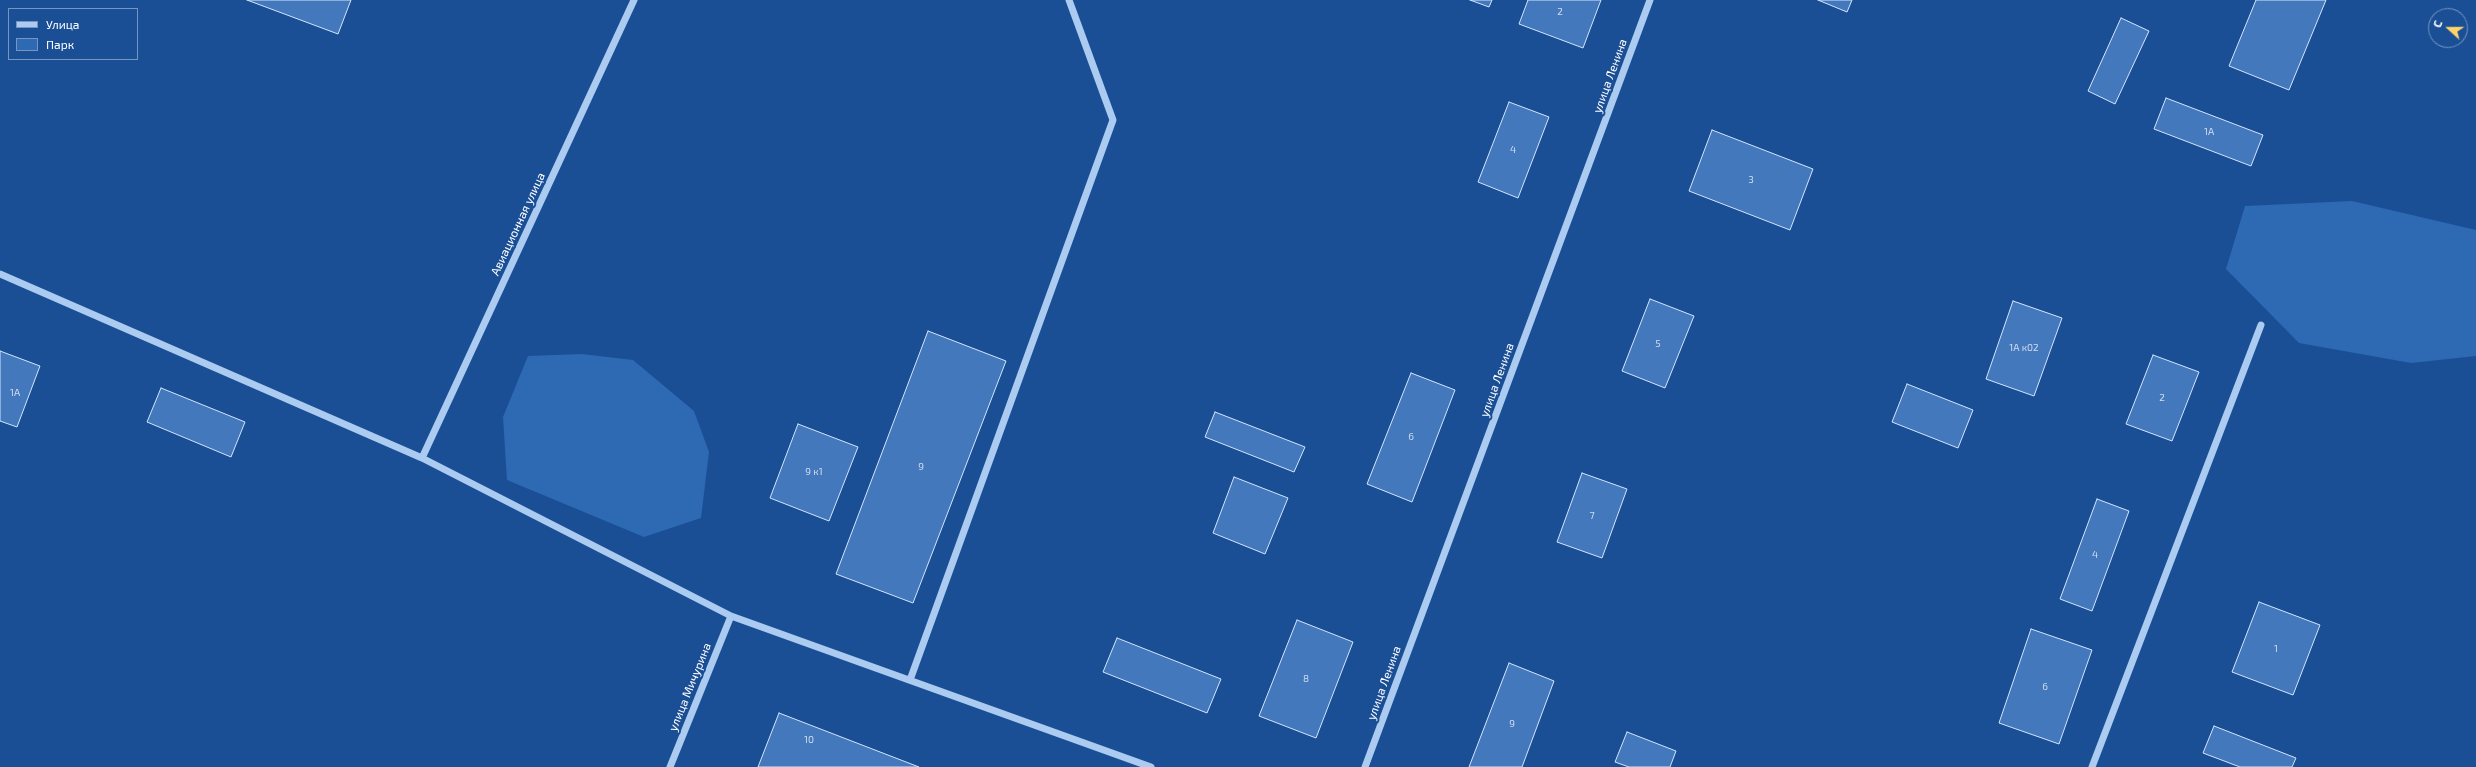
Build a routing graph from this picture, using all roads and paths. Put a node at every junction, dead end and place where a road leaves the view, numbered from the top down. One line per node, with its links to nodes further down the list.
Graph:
1 (634, 0): 6 (street, Авиационная улица)
2 (1069, 0): 8 (street)
3 (1650, 0): 11 (street, улица Ленина)
4 (0, 274): 6 (street)
5 (2261, 325): 12 (street)
6 (422, 458): 7 (street)
7 (731, 616): 8 (street); 9 (street, улица Мичурина)
8 (910, 680): 10 (street)
9 (670, 767)
10 (1151, 767)
11 (1365, 767)
12 (2092, 767)

